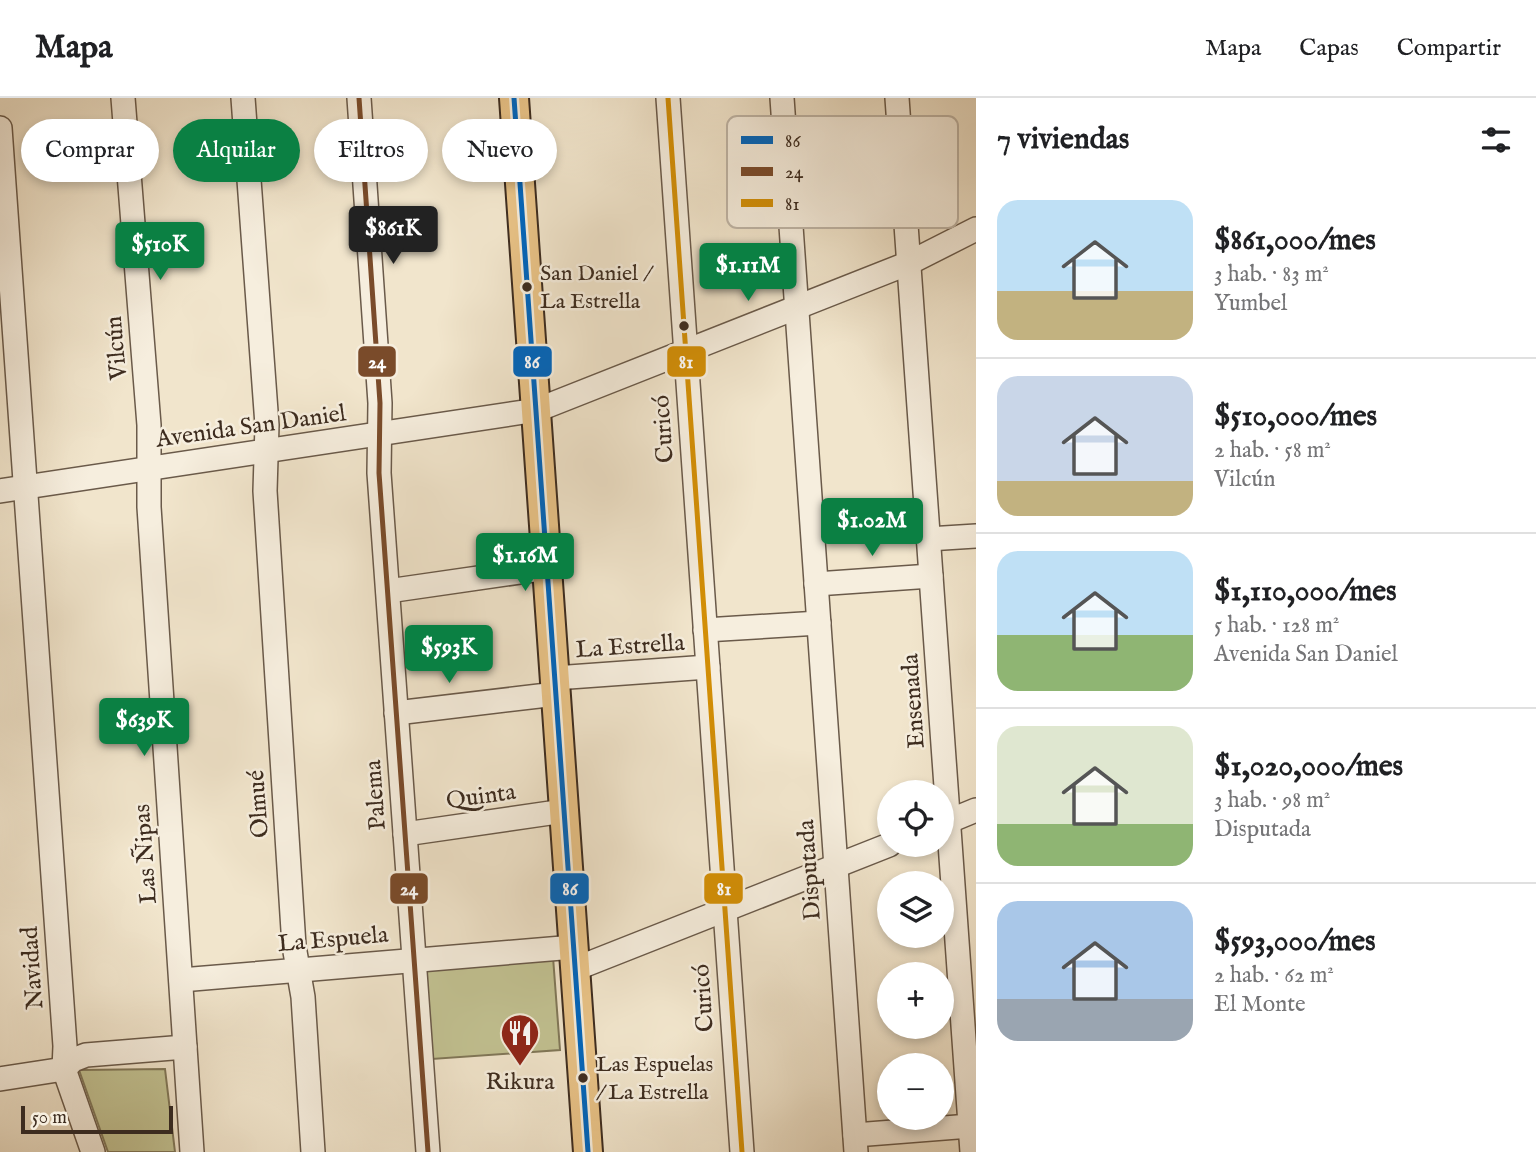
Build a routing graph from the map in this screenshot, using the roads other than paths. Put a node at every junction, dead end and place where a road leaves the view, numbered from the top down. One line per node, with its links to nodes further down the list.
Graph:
1 (123, 98): 20 (street, Vilcún)
2 (243, 98): 19 (street, Olmué)
3 (359, 98): 18 (street, Palema)
4 (514, 98): 17 (main road)
5 (668, 98): 16 (street, Curicó)
6 (782, 98): 8 (street, Disputada)
7 (897, 98): 9 (street, Ensenada)
8 (783, 116)
9 (898, 116)
10 (0, 128): 21 (street, Navidad)
11 (791, 228): 15 (street, Disputada)
12 (906, 228): 14 (street, Ensenada)
13 (976, 229): 14 (street, Avenida San Daniel)
14 (909, 263): 15 (street, Avenida San Daniel); 24 (street, Ensenada)
15 (797, 307): 16 (street, Avenida San Daniel); 27 (street, Disputada)
16 (685, 351): 17 (street, Avenida San Daniel); 30 (street, Curicó)
17 (537, 410): 18 (street, Avenida San Daniel); 25 (main road)
18 (380, 435): 19 (street, Avenida San Daniel); 28 (street, Palema)
19 (266, 451): 20 (street, Avenida San Daniel); 45 (street, Olmué)
20 (150, 468): 21 (street, Avenida San Daniel); 46 (street, Las Ñipas)
21 (24, 487): 22 (street, Avenida San Daniel); 48 (street, Navidad)
22 (0, 491)
23 (976, 536): 24 (street)
24 (929, 539): 26 (street, Ensenada)
25 (548, 568): 28 (street); 32 (main road)
26 (931, 576): 27 (street); 34 (street, Ensenada)
27 (816, 584): 29 (street, Disputada)
28 (387, 591): 33 (street, Palema)
29 (819, 623): 30 (street); 41 (street, Disputada)
30 (705, 630): 31 (street, Curicó)
31 (708, 667): 32 (street, La Estrella); 42 (street, Curicó)
32 (556, 686): 33 (street, La Estrella); 36 (main road)
33 (396, 713): 38 (street, Palema)
34 (943, 780)
35 (976, 810): 37 (street)
36 (564, 811): 38 (street, Quinta); 43 (main road)
37 (954, 819)
38 (405, 834): 44 (street, Palema)
39 (877, 850): 41 (street, La Espuela)
40 (948, 857): 50 (street, Ensenada)
41 (836, 866): 42 (street, La Espuela); 52 (street, Disputada)
42 (724, 910): 43 (street, La Espuela); 58 (street, Curicó)
43 (574, 958): 44 (street, La Espuela); 57 (main road)
44 (414, 960): 45 (street, La Espuela); 56 (street, Palema)
45 (298, 970): 46 (street, La Espuela); 55 (street, Olmué)
46 (181, 980): 47 (street, Las Ñipas)
47 (185, 1047): 48 (street); 54 (street, Las Ñipas)
48 (64, 1069): 49 (street); 53 (street, Navidad)
49 (0, 1079)
50 (972, 1094): 51 (street, Ensenada)
51 (970, 1126): 52 (street); 59 (street, Ensenada)
52 (856, 1143)
53 (93, 1152)
54 (192, 1152)
55 (313, 1152)
56 (428, 1152)
57 (588, 1152)
58 (741, 1152)
59 (972, 1152)

